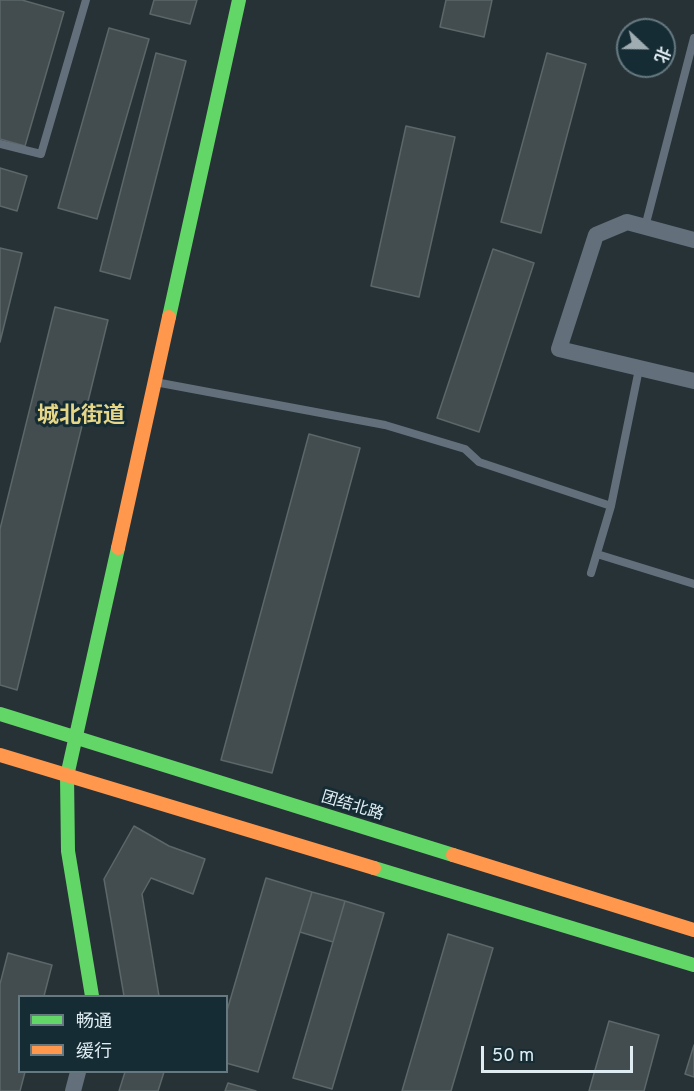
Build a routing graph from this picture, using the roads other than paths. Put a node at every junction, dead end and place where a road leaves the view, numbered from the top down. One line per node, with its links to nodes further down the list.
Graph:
1 (86, 0): 4 (lane)
2 (239, 0): 8 (main road)
3 (694, 38): 5 (lane)
4 (0, 144)
5 (645, 227): 6 (street); 7 (street)
6 (694, 240)
7 (639, 369): 9 (street); 10 (lane)
8 (154, 381): 10 (lane); 15 (main road)
9 (694, 381)
10 (611, 506): 11 (lane)
11 (597, 554): 12 (lane); 13 (lane)
12 (591, 573)
13 (694, 584)
14 (0, 714): 15 (main road, 团结北路)
15 (75, 738): 17 (main road); 18 (main road, 团结北路)
16 (0, 755): 17 (main road)
17 (67, 776): 19 (main road); 20 (main road)
18 (694, 930)
19 (694, 965)
20 (92, 995)
21 (78, 1073): 22 (street)
22 (73, 1091)

